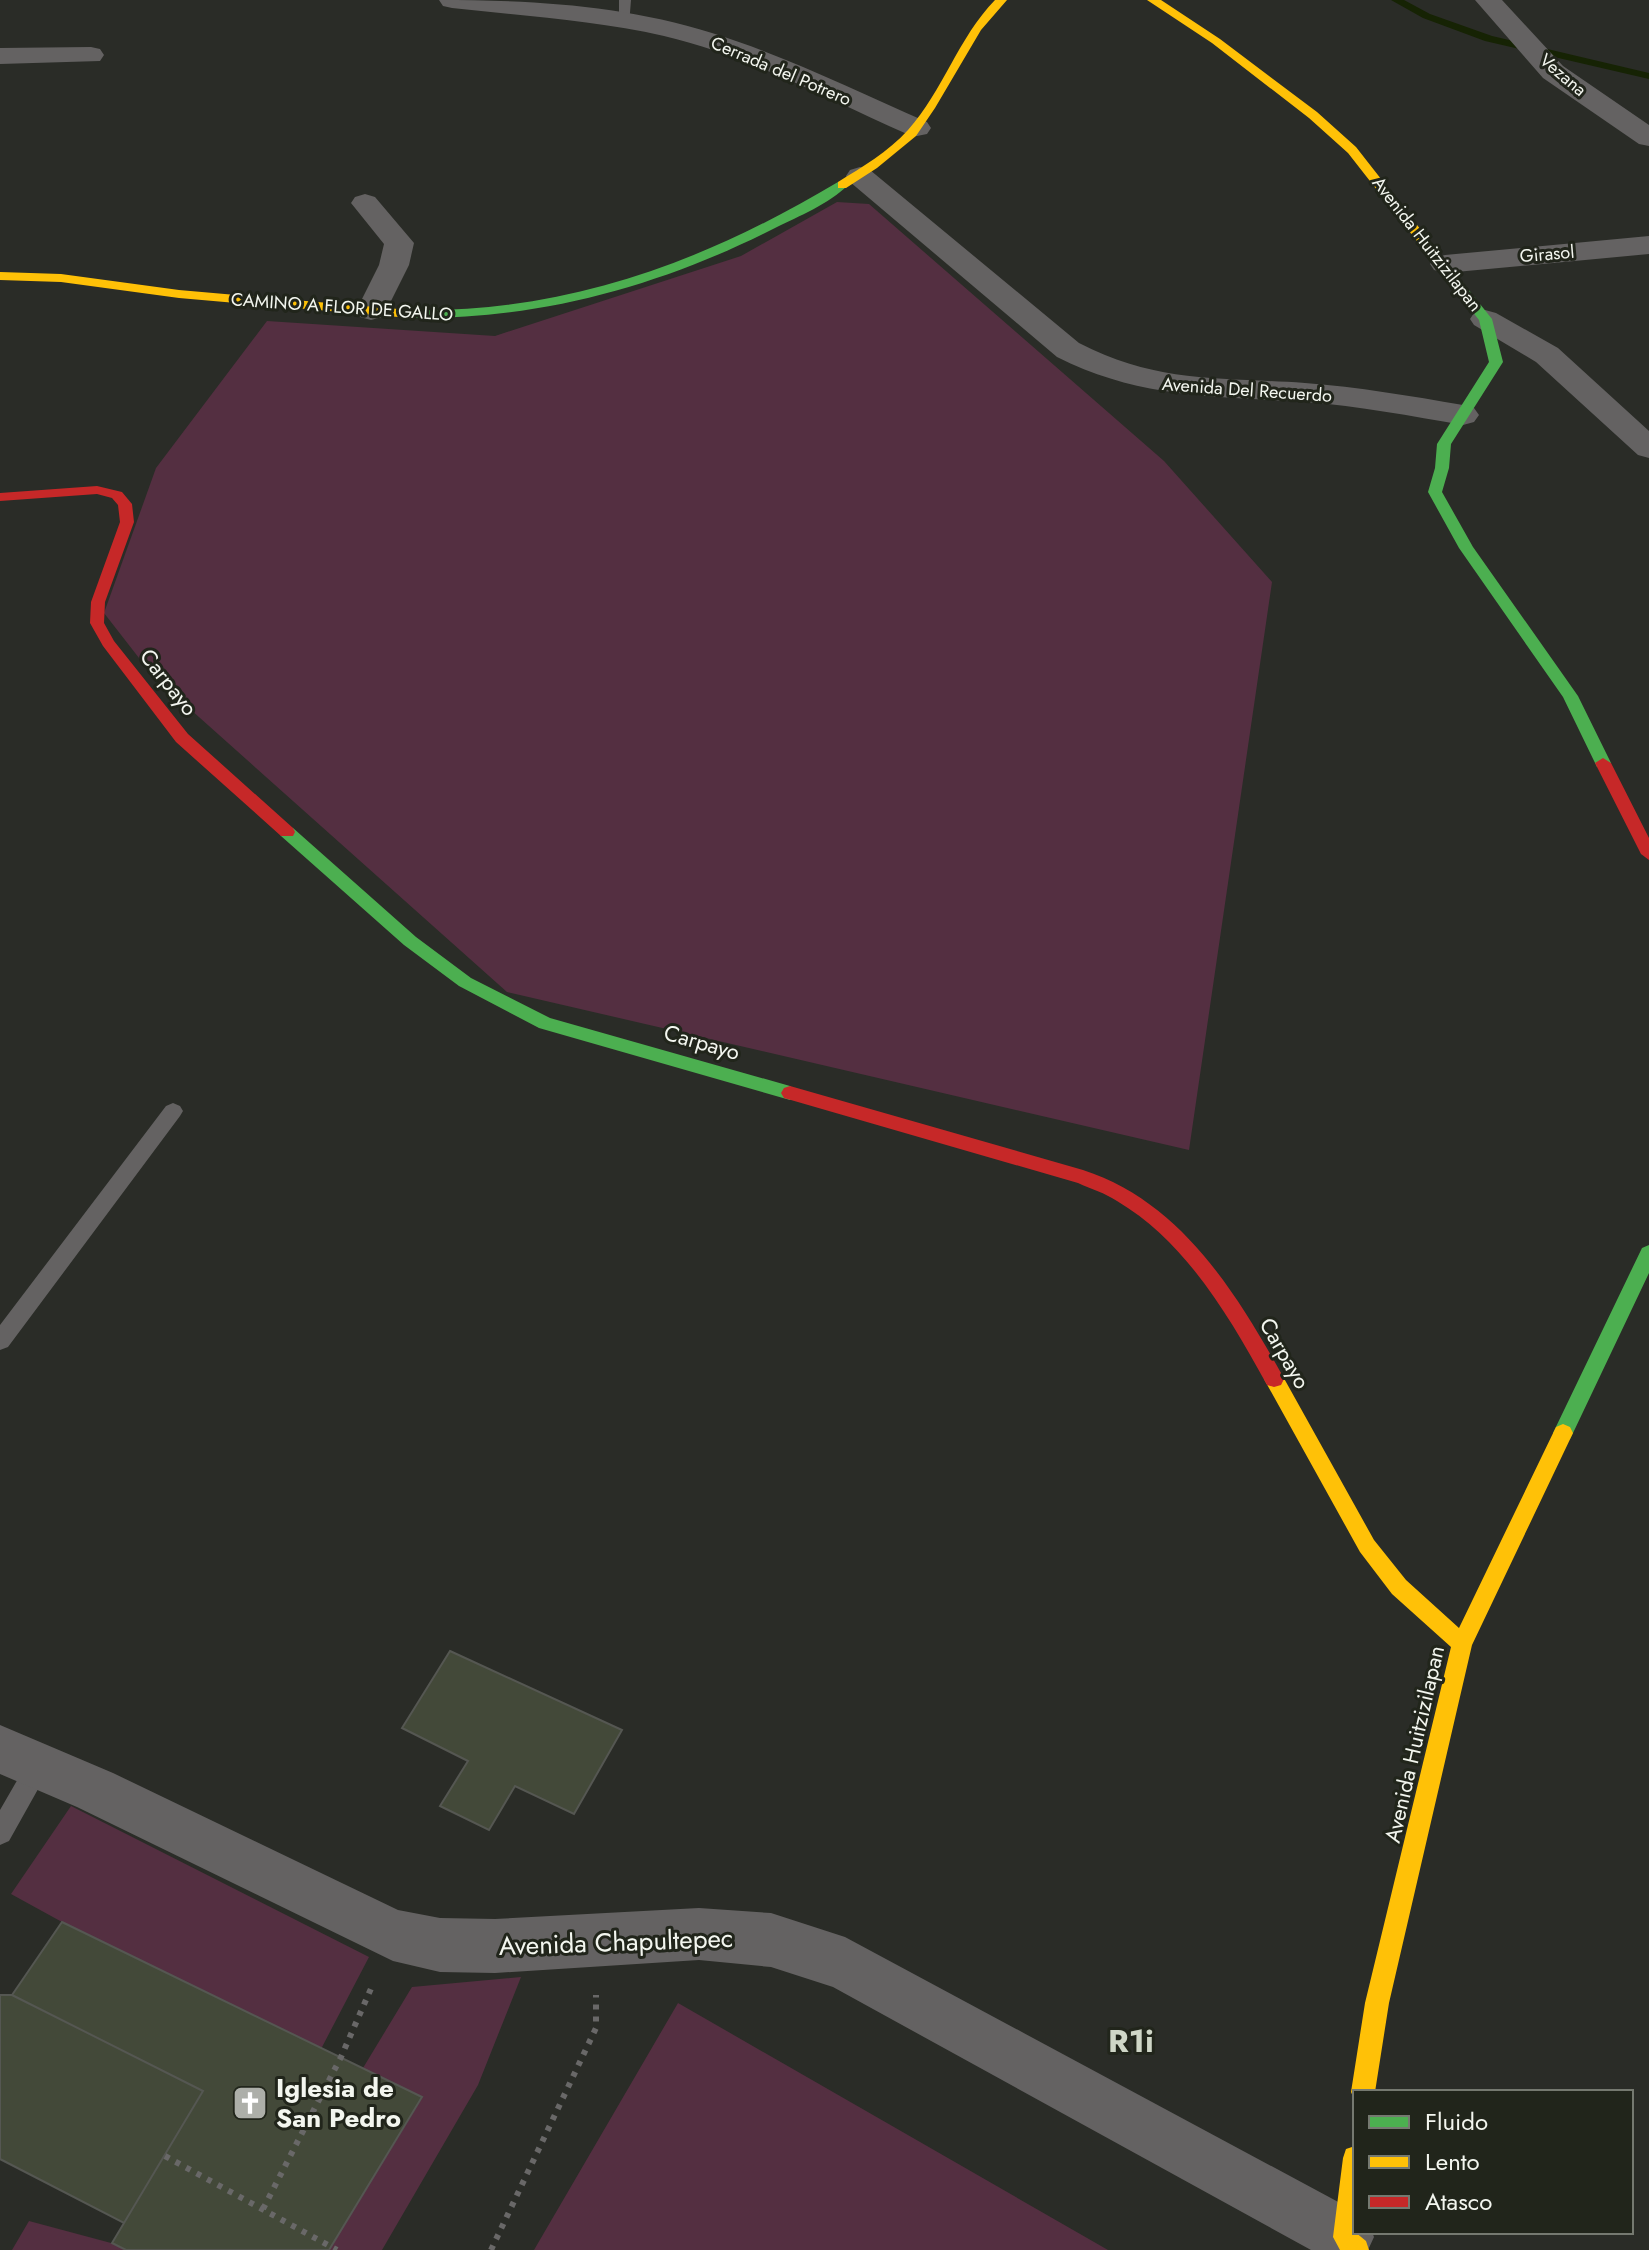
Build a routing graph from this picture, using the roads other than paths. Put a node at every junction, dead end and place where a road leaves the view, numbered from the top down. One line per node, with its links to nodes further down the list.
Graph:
1 (452, 0): 5 (street, Cerrada del Potrero)
2 (1001, 0): 9 (street, CAMINO A FLOR DE GALLO)
3 (1153, 0): 14 (street, Avenida Huitzizilapan)
4 (1488, 0): 10 (street, Vezana)
5 (594, 8): 6 (street, Cerrada del Potrero)
6 (625, 11): 9 (street, Cerrada del Potrero)
7 (91, 55): 8 (street)
8 (0, 56)
9 (917, 128): 11 (street, CAMINO A FLOR DE GALLO)
10 (1649, 138)
11 (860, 176): 16 (street, CAMINO A FLOR DE GALLO); 18 (street, Avenida Del Recuerdo)
12 (365, 203): 16 (street)
13 (1649, 245): 14 (street, Girasol)
14 (1445, 264): 17 (street, Avenida Huitzizilapan)
15 (0, 276): 16 (street, CAMINO A FLOR DE GALLO)
16 (371, 311)
17 (1485, 319): 18 (street, Avenida Huitzizilapan); 19 (street)
18 (1463, 415): 21 (street, Avenida Huitzizilapan)
19 (1649, 448)
20 (0, 497): 25 (street, Carpayo)
21 (1649, 854)
22 (173, 1111): 24 (lane)
23 (1649, 1253): 25 (street, Avenida Huitzizilapan)
24 (0, 1341)
25 (1462, 1644): 28 (street, Avenida Huitzizilapan)
26 (20, 1757): 27 (lane); 30 (street, Avenida Chapultepec)
27 (0, 1833)
28 (1363, 2090)
29 (1353, 2201): 30 (street)
30 (1351, 2244)

